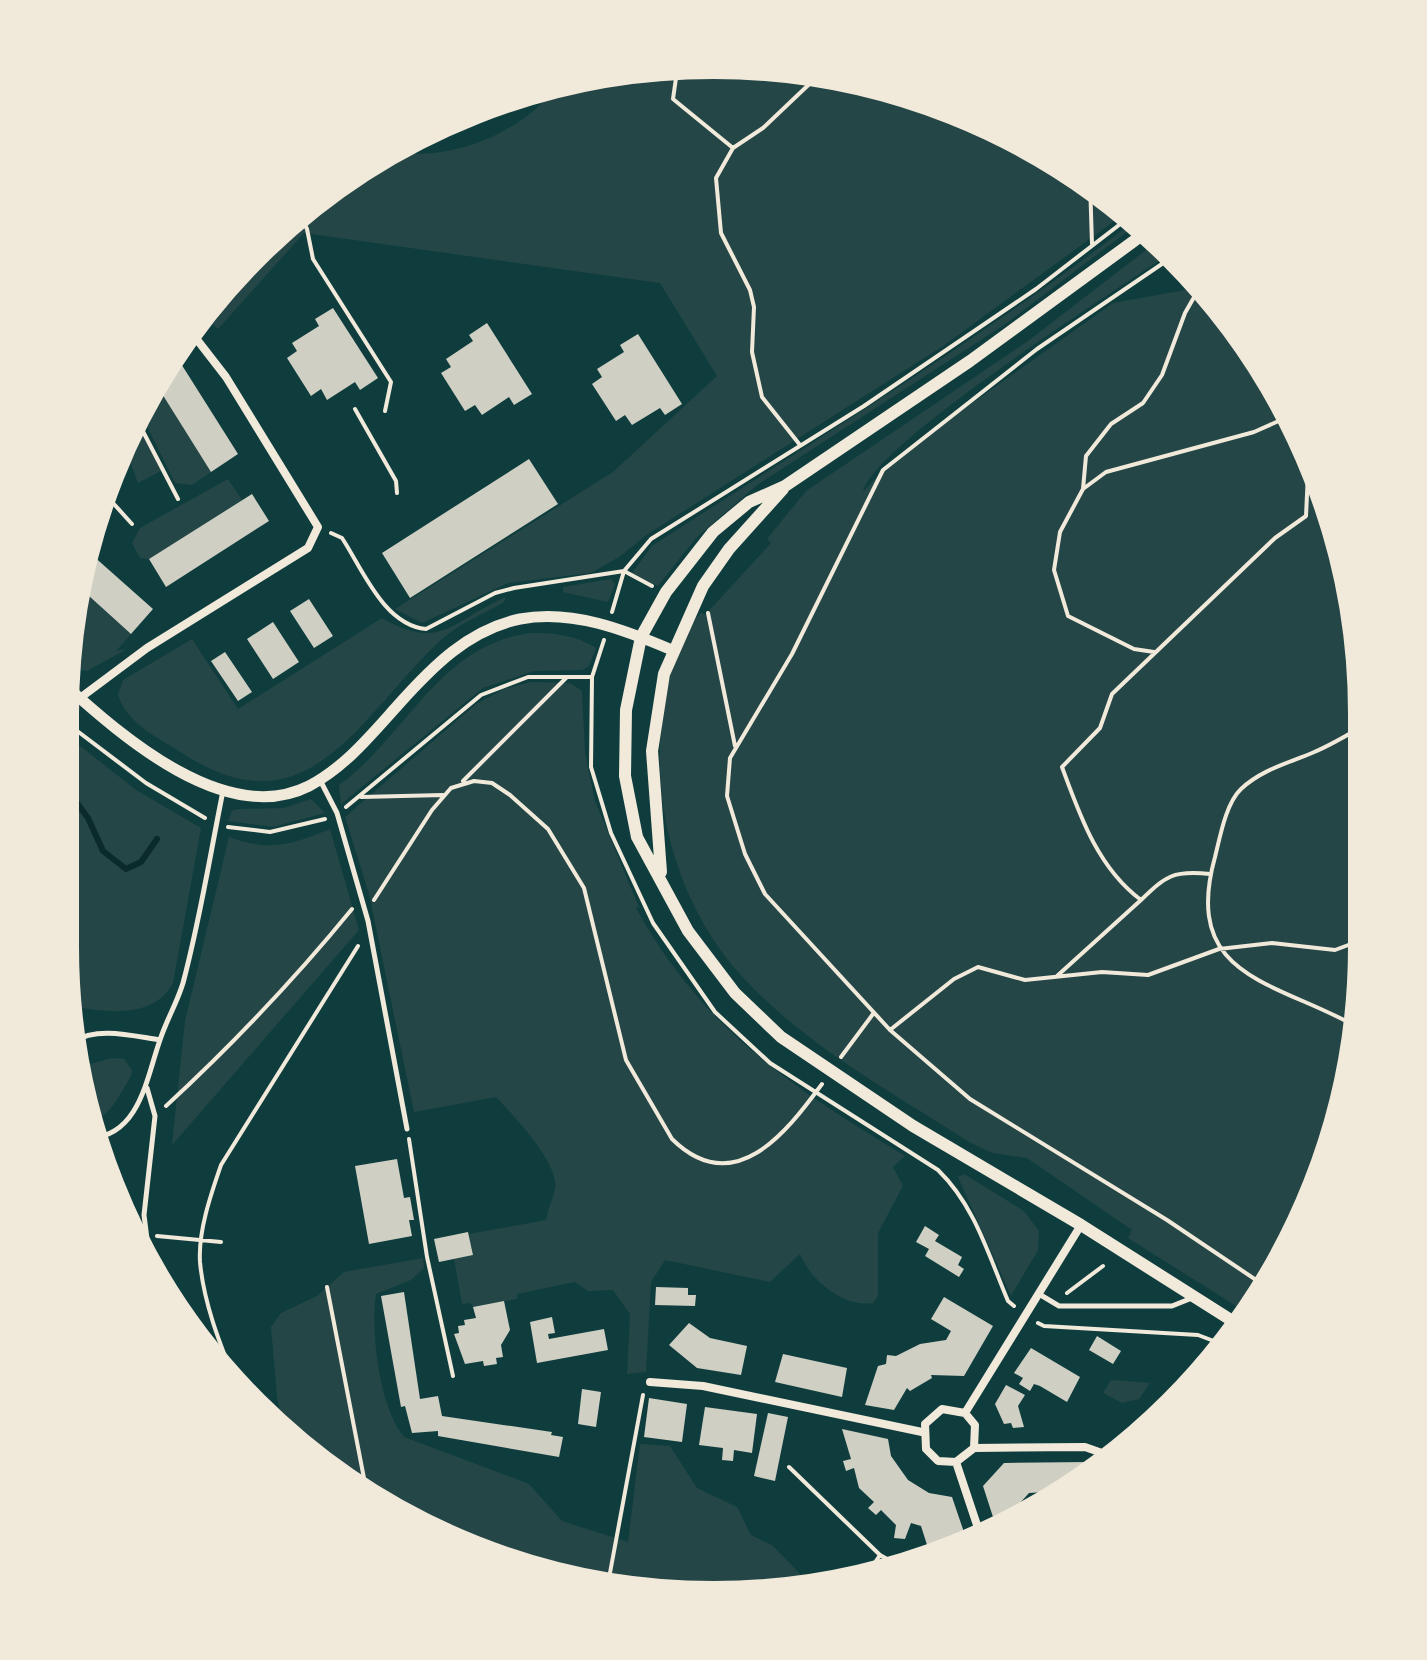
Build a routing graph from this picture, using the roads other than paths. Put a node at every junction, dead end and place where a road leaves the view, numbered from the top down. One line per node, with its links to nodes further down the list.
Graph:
1 (1140, 237): 3 (main road)
2 (196, 338): 7 (street)
3 (785, 486): 4 (main road); 5 (main road)
4 (641, 637): 5 (street); 8 (street); 10 (main road)
5 (672, 650): 10 (main road)
6 (74, 693): 7 (street)
7 (80, 698): 9 (street)
8 (319, 779): 9 (street); 14 (lane)
9 (223, 790): 12 (lane)
10 (661, 875): 16 (main road)
11 (80, 1039): 12 (lane)
12 (160, 1040): 13 (lane)
13 (146, 1087): 15 (lane); 17 (lane)
14 (407, 1129)
15 (103, 1135)
16 (1081, 1225): 18 (street); 19 (main road)
17 (148, 1244)
18 (1038, 1294): 19 (lane); 22 (street)
19 (1197, 1296): 20 (main road)
20 (1232, 1320)
21 (650, 1382): 23 (street)
22 (965, 1413): 23 (street); 24 (street)
23 (922, 1432): 26 (street)
24 (974, 1448): 25 (street); 26 (street)
25 (1104, 1454)
26 (956, 1462): 27 (street)
27 (978, 1528)

